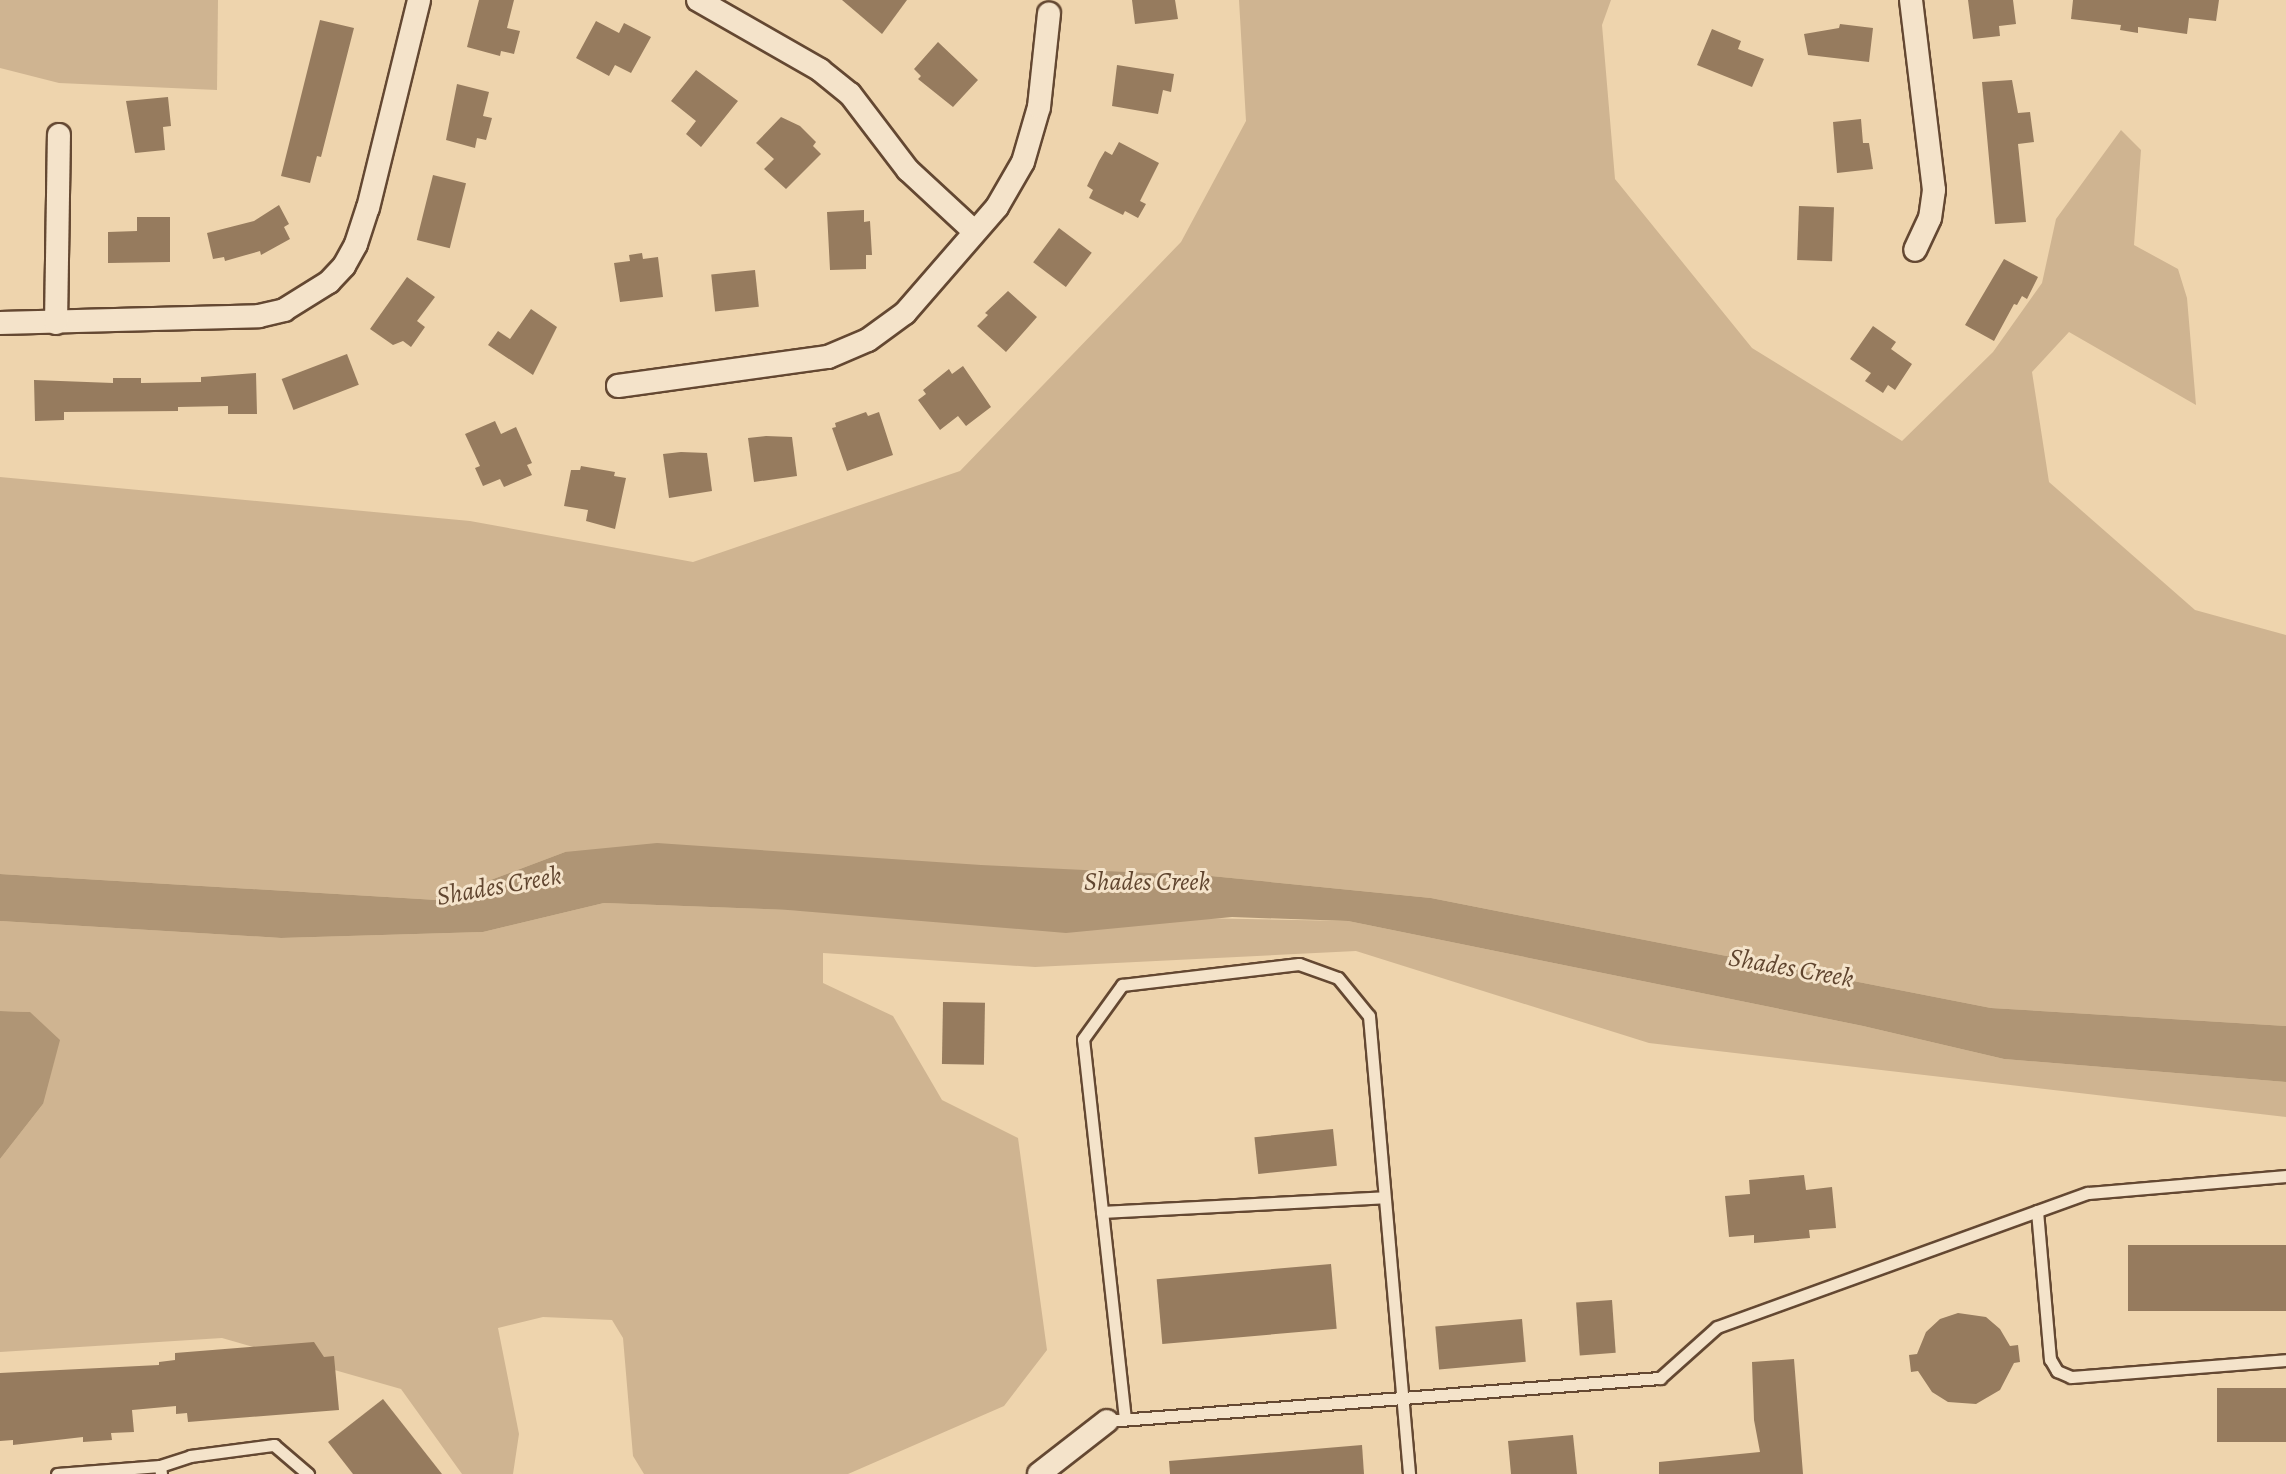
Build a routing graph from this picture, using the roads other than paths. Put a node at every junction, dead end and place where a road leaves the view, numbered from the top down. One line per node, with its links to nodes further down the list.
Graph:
1 (419, 0): 9 (street)
2 (698, 0): 6 (street)
3 (1911, 0): 7 (street)
4 (1049, 14): 6 (street)
5 (59, 135): 9 (street)
6 (975, 232): 10 (street)
7 (1915, 250)
8 (0, 323): 9 (street)
9 (56, 323)
10 (618, 386)
11 (2286, 1176): 13 (lane)
12 (1384, 1197): 14 (lane); 14 (lane); 16 (lane)
13 (2037, 1211): 15 (lane); 16 (lane)
14 (1102, 1212): 17 (lane)
15 (2286, 1360)
16 (1401, 1398): 17 (lane); 22 (lane)
17 (1116, 1420): 21 (street)
18 (160, 1470): 19 (lane); 20 (lane)
19 (57, 1474)
20 (308, 1474)
21 (1039, 1474)
22 (1409, 1474)

